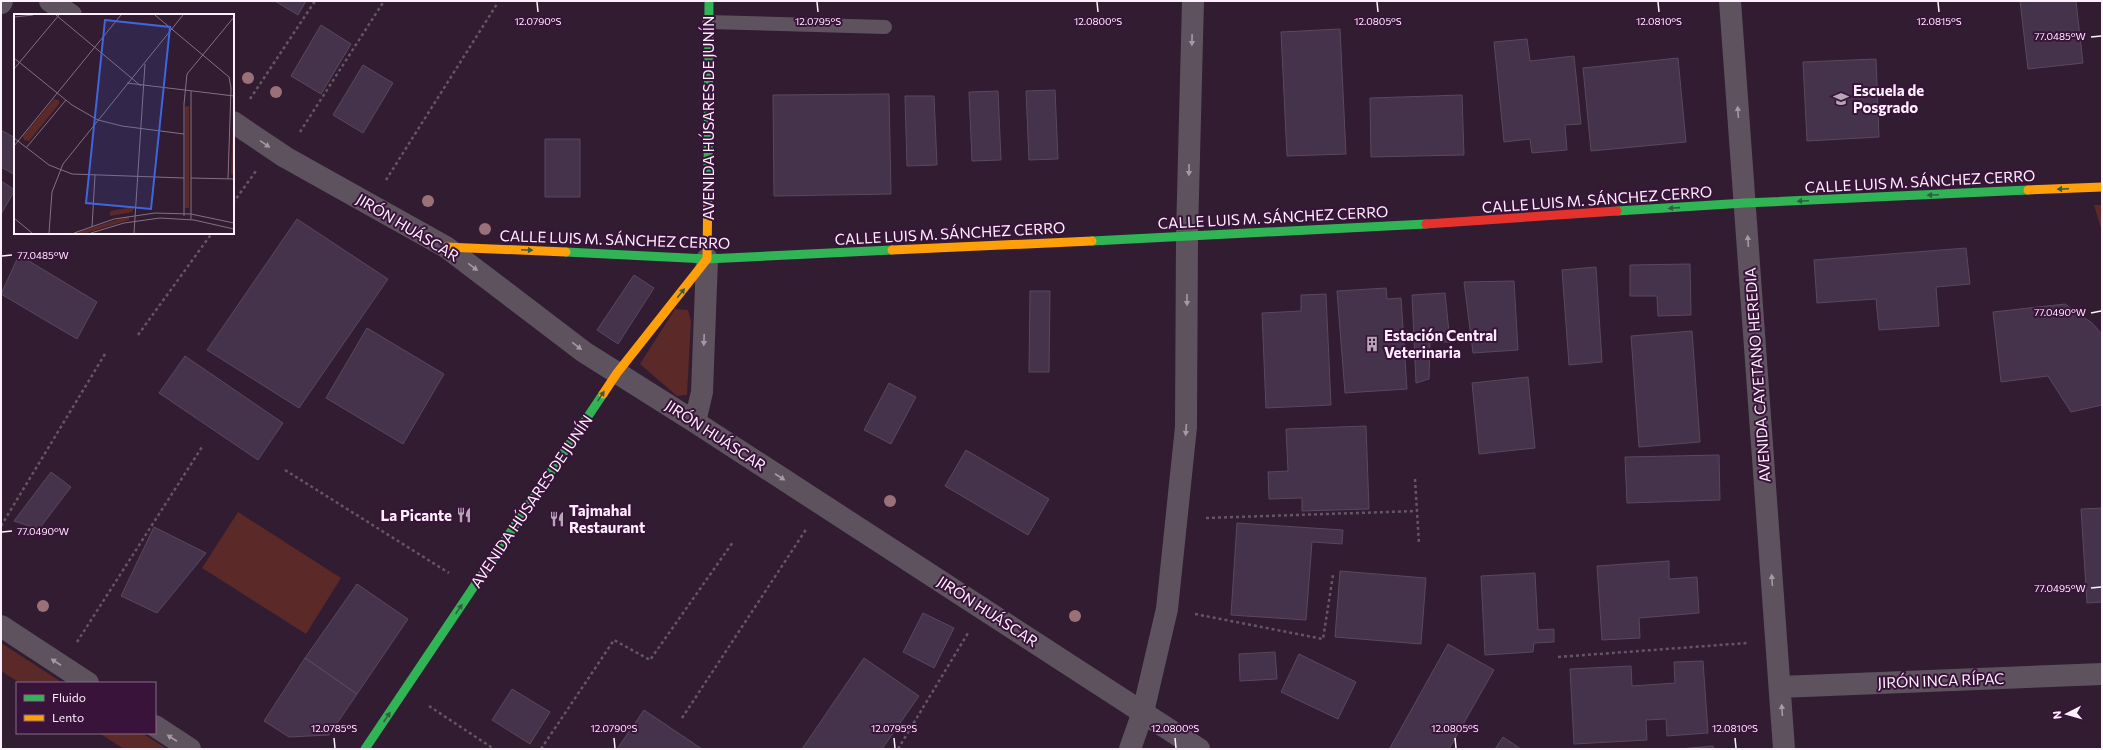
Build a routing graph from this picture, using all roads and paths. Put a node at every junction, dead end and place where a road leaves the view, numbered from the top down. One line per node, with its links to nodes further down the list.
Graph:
1 (50, 1): 8 (street)
2 (315, 1): 11 (path)
3 (384, 1): 13 (path)
4 (709, 1): 9 (street, AVENIDA HÚSARES DE JUNÍN)
5 (1193, 1): 19 (street, one-way to 19)
6 (1730, 1): 17 (street, AVENIDA CAYETANO HEREDIA, one-way to 6)
7 (497, 4): 16 (path)
8 (70, 14)
9 (709, 22): 10 (lane); 21 (street, AVENIDA HÚSARES DE JUNÍN)
10 (885, 27)
11 (234, 122)
12 (234, 124): 13 (street, JIRÓN HUÁSCAR, one-way to 13)
13 (278, 153): 15 (path); 16 (street, JIRÓN HUÁSCAR)
14 (2102, 187): 17 (street, CALLE LUIS M. SÁNCHEZ CERRO, one-way to 17)
15 (234, 202)
16 (371, 203): 20 (street, JIRÓN HUÁSCAR)
17 (1745, 203): 19 (street, CALLE LUIS M. SÁNCHEZ CERRO, one-way to 19); 40 (street, AVENIDA CAYETANO HEREDIA, one-way to 17)
18 (211, 234): 22 (path)
19 (1187, 236): 21 (street, CALLE LUIS M. SÁNCHEZ CERRO); 31 (street, one-way to 31)
20 (446, 247): 21 (street, CALLE LUIS M. SÁNCHEZ CERRO, one-way to 21); 24 (street, JIRÓN HUÁSCAR, one-way to 24)
21 (707, 260): 24 (street, AVENIDA HÚSARES DE JUNÍN, one-way to 21); 25 (street, AVENIDA HÚSARES DE JUNÍN, one-way to 25)
22 (138, 335)
23 (105, 354): 32 (path)
24 (617, 373): 25 (street, JIRÓN HUÁSCAR); 36 (street, AVENIDA HÚSARES DE JUNÍN, one-way to 24)
25 (695, 422): 29 (street, JIRÓN HUÁSCAR, one-way to 29)
26 (202, 447): 42 (path)
27 (285, 470): 36 (path)
28 (1415, 479): 30 (path)
29 (822, 504): 37 (street, JIRÓN HUÁSCAR); 48 (path)
30 (1417, 511): 31 (path); 34 (path)
31 (1177, 519): 38 (street)
32 (1, 526)
33 (733, 542): 53 (path)
34 (1419, 544)
35 (1333, 575): 38 (path)
36 (473, 588): 46 (street, AVENIDA HÚSARES DE JUNÍN, one-way to 36)
37 (983, 608): 47 (street, JIRÓN HUÁSCAR); 54 (path)
38 (1167, 609): 47 (street)
39 (1, 626): 42 (street, one-way to 39)
40 (1777, 641): 41 (path); 45 (street, AVENIDA CAYETANO HEREDIA)
41 (1558, 658)
42 (61, 665): 44 (street)
43 (2102, 674): 45 (street, JIRÓN INCA RÍPAC)
44 (86, 682)
45 (1780, 687): 57 (street, AVENIDA CAYETANO HEREDIA, one-way to 45)
46 (405, 690): 51 (street, AVENIDA HÚSARES DE JUNÍN, one-way to 46); 52 (path)
47 (1143, 712): 55 (street); 56 (street, JIRÓN HUÁSCAR)
48 (682, 718)
49 (156, 727): 50 (street, one-way to 49)
50 (190, 749)
51 (365, 749)
52 (494, 749)
53 (541, 749)
54 (898, 749)
55 (1130, 749)
56 (1199, 749)
57 (1784, 749)

